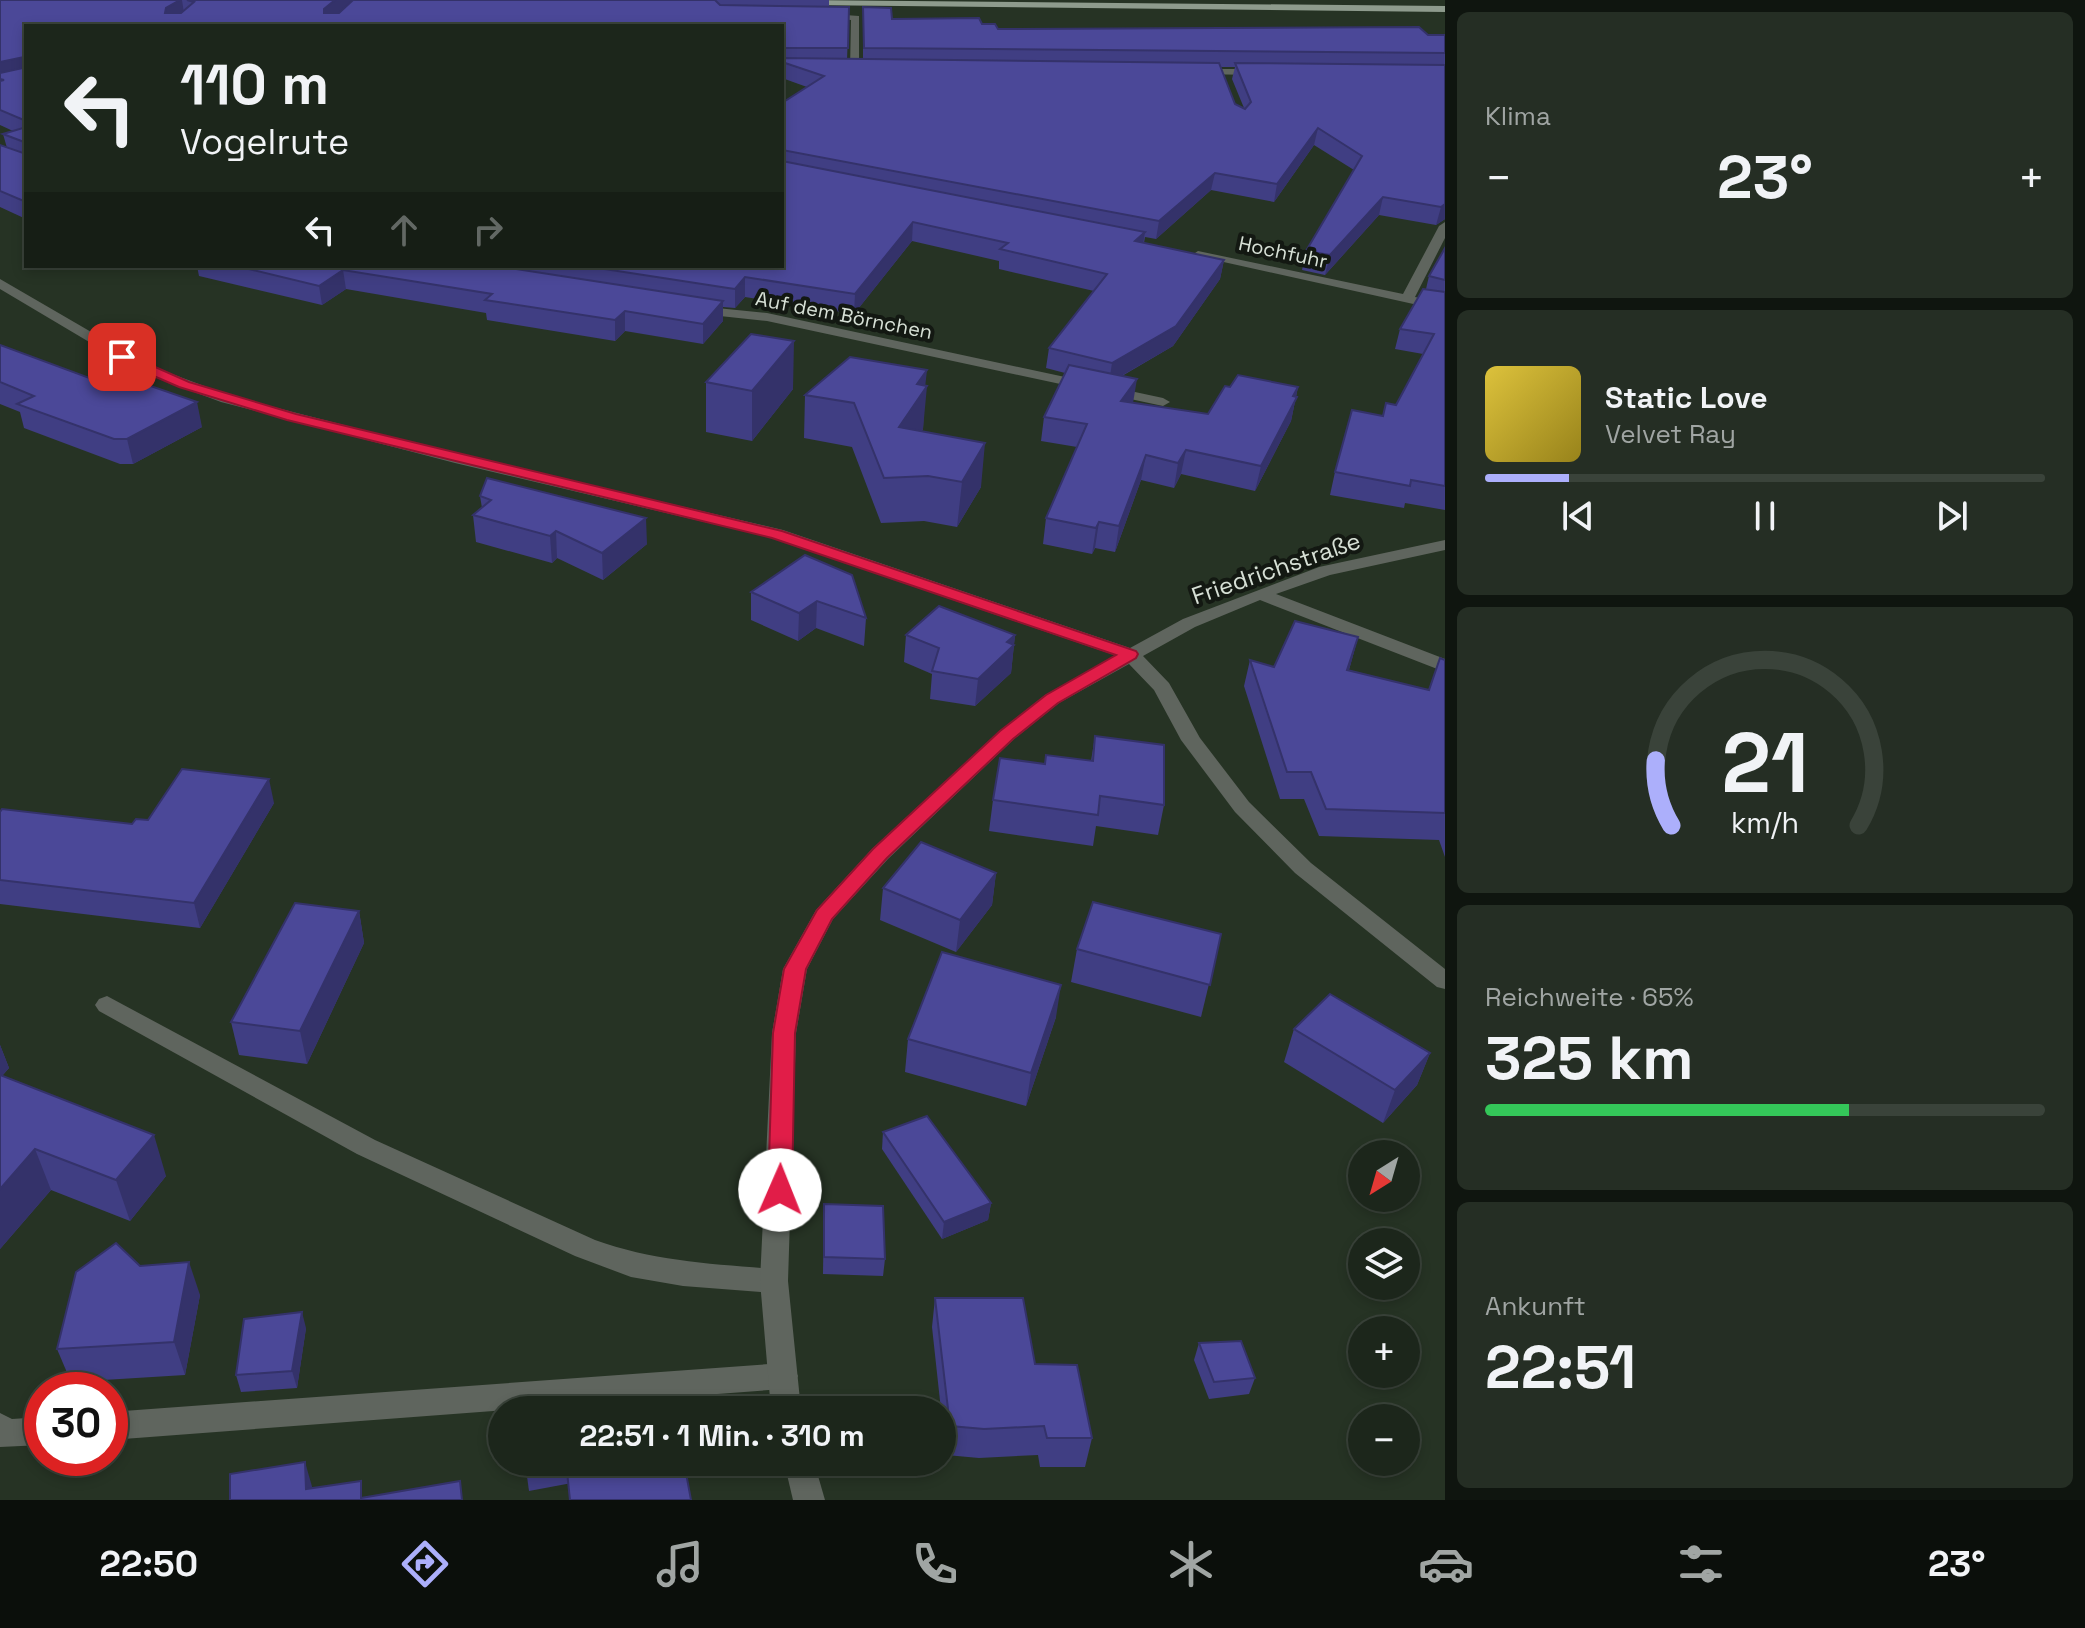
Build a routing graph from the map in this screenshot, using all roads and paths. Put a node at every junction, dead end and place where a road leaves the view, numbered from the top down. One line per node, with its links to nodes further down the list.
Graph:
1 (798, 2): 2 (main road)
2 (1445, 9)
3 (816, 15): 5 (street)
4 (843, 70): 5 (street)
5 (855, 70): 6 (street)
6 (869, 70)
7 (1177, 71): 8 (street)
8 (1221, 71): 9 (street); 10 (street)
9 (1269, 72)
10 (1226, 83)
11 (1445, 226): 14 (street)
12 (1191, 253): 14 (street, Hochfuhr)
13 (0, 283): 20 (street)
14 (1407, 299): 15 (street, Hochfuhr)
15 (1445, 307)
16 (684, 308): 17 (street, Auf dem Börnchen)
17 (1163, 402)
18 (1445, 545): 19 (street, Friedrichstraße)
19 (1260, 594): 20 (street, Friedrichstraße); 21 (street)
20 (1130, 654): 22 (street); 24 (street, Friedrichstraße)
21 (1445, 666)
22 (1445, 981)
23 (107, 1005): 24 (street)
24 (774, 1281): 25 (street, Friedrichstraße)
25 (783, 1376): 26 (street, Friedrichstraße); 27 (street)
26 (785, 1396)
27 (128, 1425)
28 (0, 1427): 29 (street)
29 (24, 1432)
30 (803, 1476): 31 (street)
31 (809, 1500)

